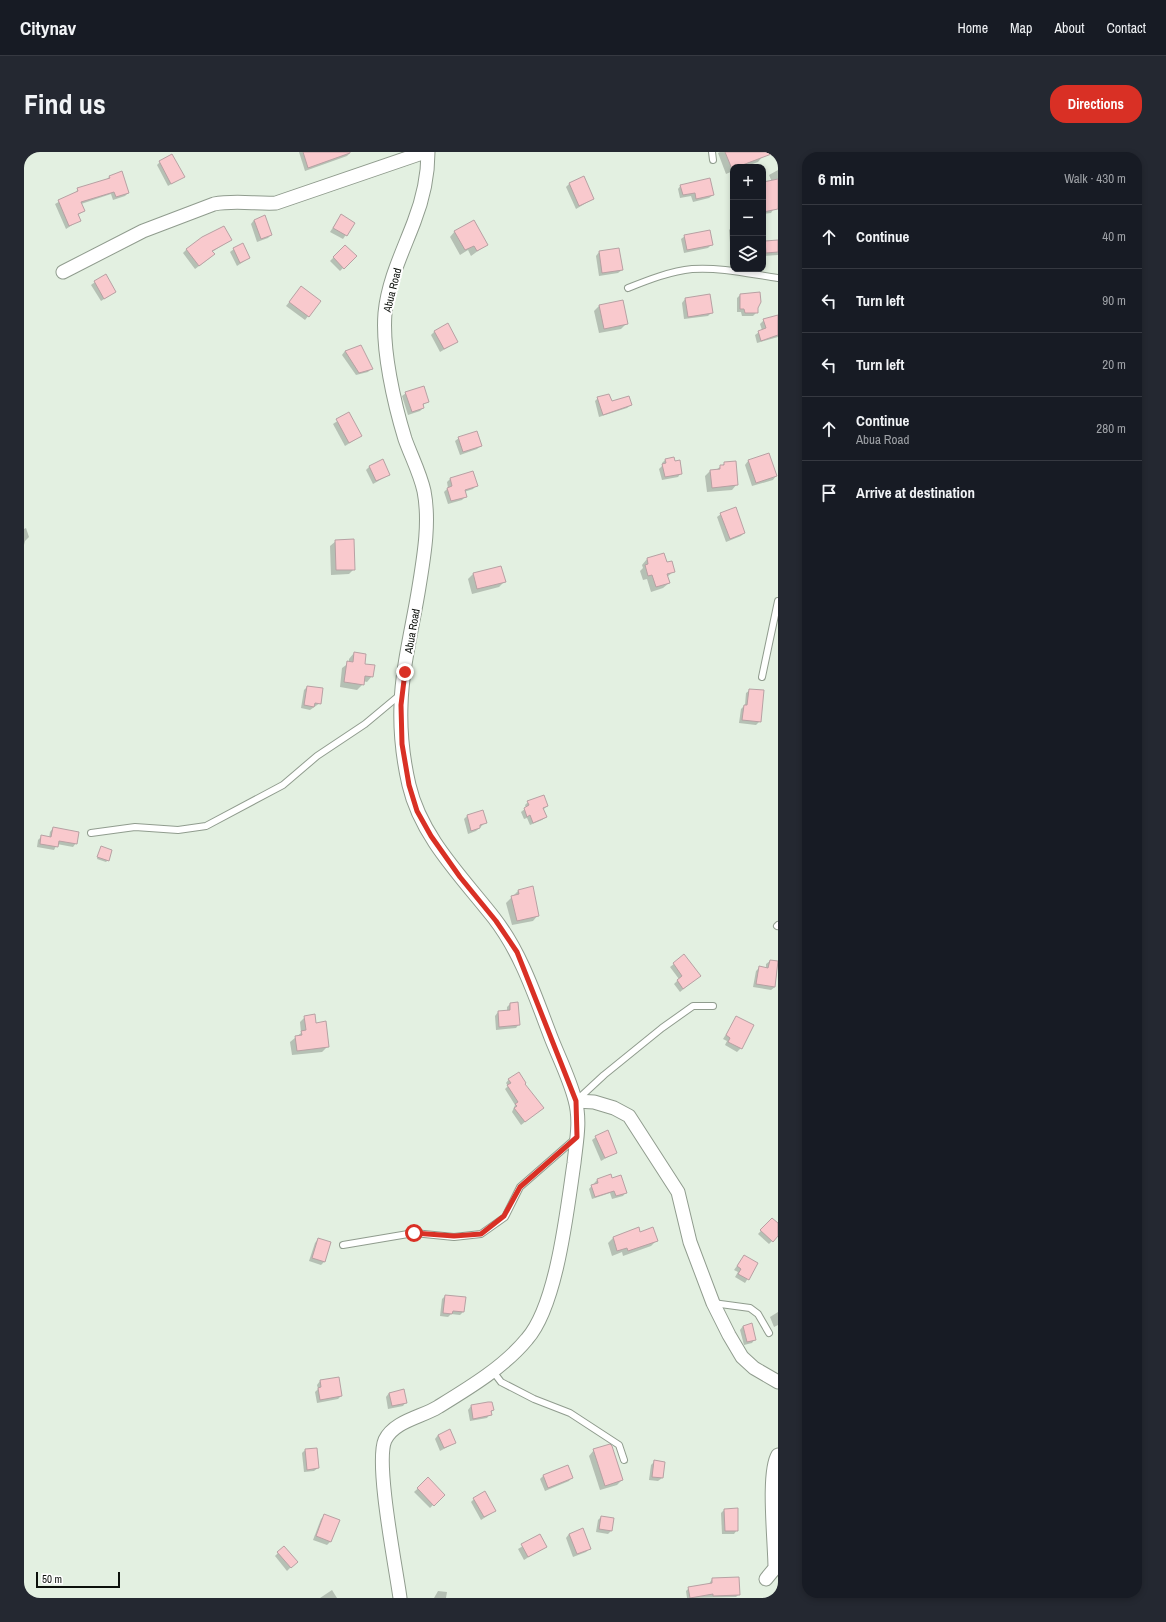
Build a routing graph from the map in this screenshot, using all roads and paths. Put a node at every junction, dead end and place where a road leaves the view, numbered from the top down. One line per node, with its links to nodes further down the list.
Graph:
1 (425, 152): 5 (street)
2 (428, 152): 10 (street, Abua Road)
3 (712, 152): 4 (lane)
4 (714, 160)
5 (63, 272)
6 (778, 278): 7 (lane)
7 (628, 288)
8 (778, 601): 9 (lane)
9 (762, 677)
10 (402, 693): 11 (lane); 13 (street, Abua Road)
11 (90, 833)
12 (714, 1006): 13 (lane)
13 (576, 1101): 14 (street); 16 (street)
14 (577, 1137): 15 (lane); 18 (street)
15 (342, 1245)
16 (714, 1304): 17 (lane); 19 (street)
17 (769, 1333)
18 (492, 1370): 21 (lane); 23 (street)
19 (778, 1382)
20 (778, 1455): 22 (street)
21 (624, 1460)
22 (766, 1579)
23 (400, 1598)

